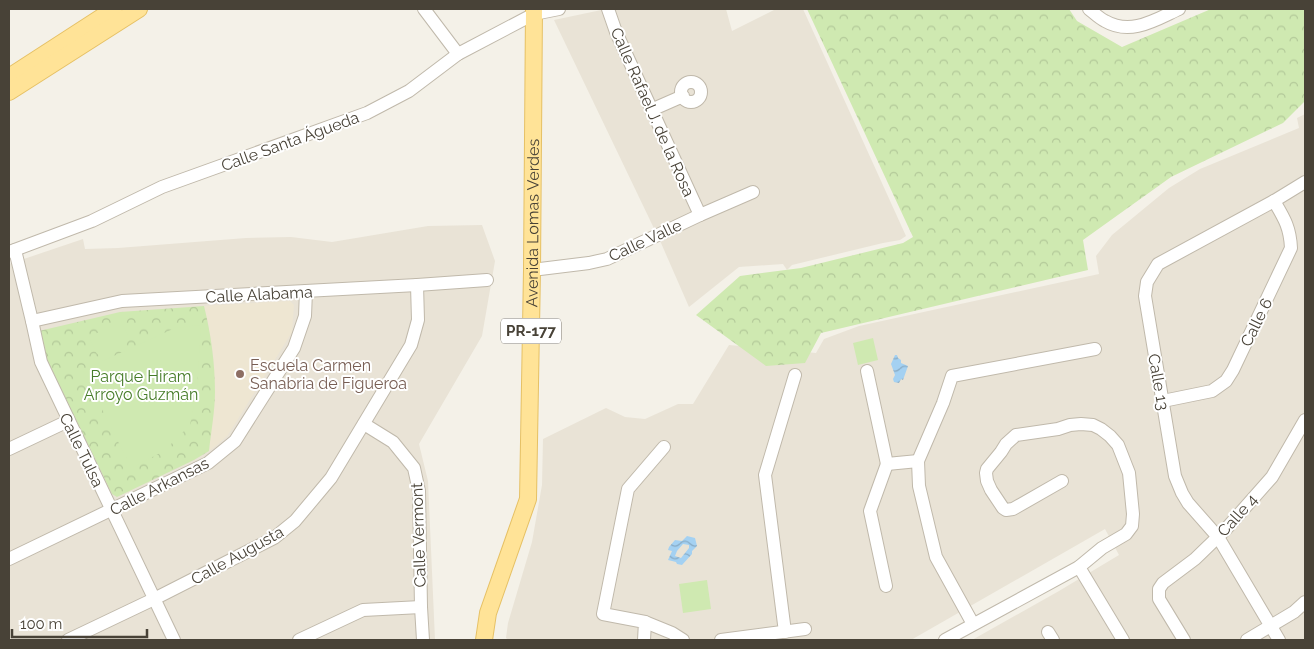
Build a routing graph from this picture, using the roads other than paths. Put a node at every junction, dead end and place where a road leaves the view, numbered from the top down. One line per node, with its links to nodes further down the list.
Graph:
1 (114, 9): 10 (main road)
2 (139, 9): 11 (main road)
3 (424, 9): 9 (street)
4 (559, 9): 8 (street, Calle Santa Águeda)
5 (608, 9): 13 (street, Calle Rafael J. de la Rosa)
6 (1090, 9): 7 (street)
7 (1180, 9)
8 (534, 11): 9 (street, Calle Santa Águeda); 19 (main road, Avenida Lomas Verdes / PR-177)
9 (458, 54): 18 (street, Calle Santa Águeda)
10 (9, 77)
11 (9, 92)
12 (682, 96): 13 (street)
13 (652, 110): 17 (street, Calle Rafael J. de la Rosa)
14 (1305, 182): 16 (street, Calle 13)
15 (753, 192): 17 (street, Calle Valle)
16 (1274, 201): 27 (street, Calle 6); 27 (street, Calle 13)
17 (700, 215): 19 (street, Calle Valle)
18 (12, 251): 23 (street, Calle Tulsa)
19 (532, 270): 43 (main road, Avenida Lomas Verdes / PR-177)
20 (487, 280): 21 (street, Calle Alabama)
21 (417, 285): 22 (street, Calle Alabama); 30 (street, Calle Augusta)
22 (306, 291): 23 (street, Calle Alabama); 36 (street, Calle Arkansas)
23 (32, 321): 29 (street, Calle Tulsa)
24 (1095, 349): 33 (street)
25 (867, 371): 34 (street)
26 (795, 376): 49 (street)
27 (1163, 402): 37 (street, Calle 13)
28 (1305, 420): 37 (street, Calle 4)
29 (68, 421): 32 (street); 36 (street, Calle Tulsa)
30 (364, 424): 41 (street, Calle Augusta); 44 (street, Calle Vermont)
31 (664, 447): 45 (street)
32 (9, 449)
33 (918, 460): 34 (street); 46 (street)
34 (887, 464): 40 (street)
35 (1062, 480): 39 (street)
36 (112, 510): 38 (street, Calle Arkansas); 41 (street, Calle Tulsa)
37 (1218, 537): 47 (street, Calle 13); 61 (street, Calle 4)
38 (9, 559)
39 (1079, 567): 46 (street); 60 (street)
40 (886, 586)
41 (154, 599): 50 (street, Calle Augusta); 51 (street, Calle Tulsa)
42 (1305, 602): 47 (street)
43 (490, 606): 54 (main road, Avenida Lomas Verdes / PR-177); 55 (main road)
44 (421, 607): 52 (street); 53 (street, Calle Vermont)
45 (645, 622): 56 (street); 57 (street)
46 (973, 624): 59 (street)
47 (1271, 626): 62 (street); 63 (street, Calle 13)
48 (805, 629): 49 (street)
49 (785, 632): 58 (street)
50 (68, 640)
51 (174, 640)
52 (298, 640)
53 (423, 640)
54 (484, 640)
55 (498, 640)
56 (644, 640)
57 (684, 640)
58 (721, 640)
59 (945, 640)
60 (1123, 640)
61 (1184, 640)
62 (1247, 640)
63 (1280, 640)

